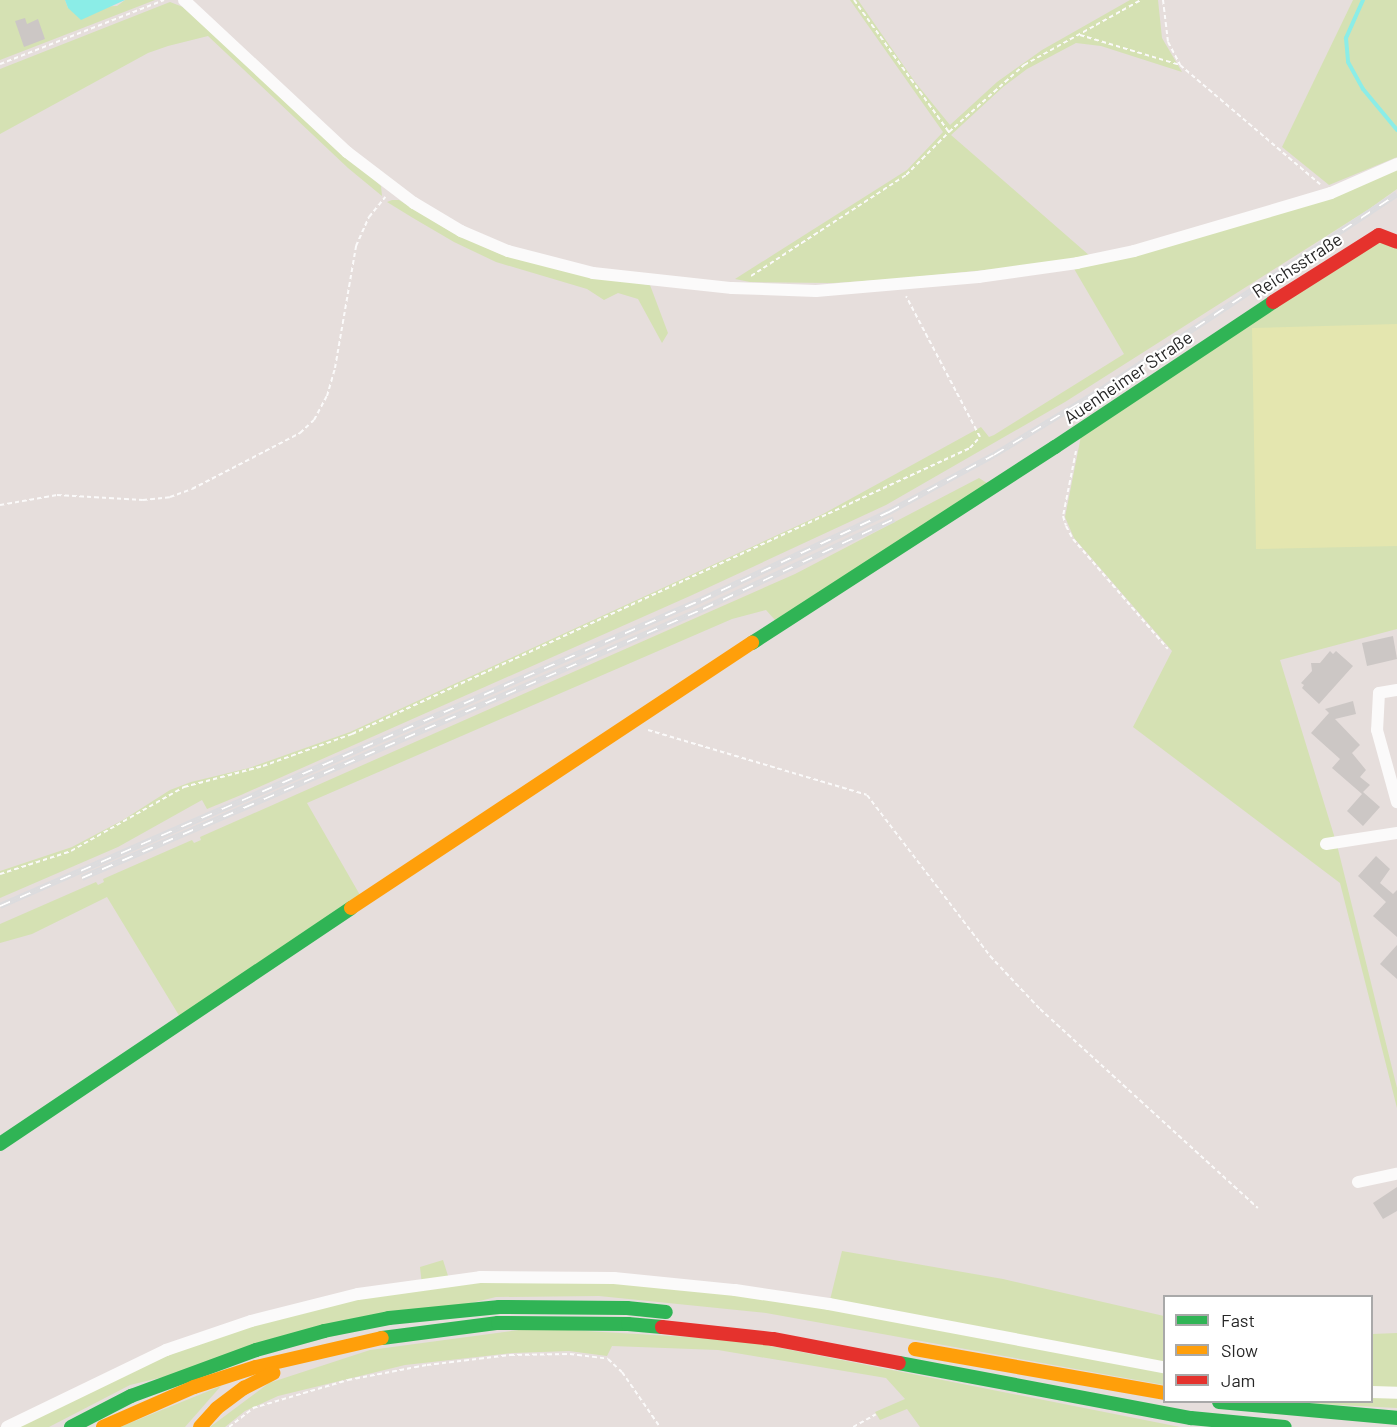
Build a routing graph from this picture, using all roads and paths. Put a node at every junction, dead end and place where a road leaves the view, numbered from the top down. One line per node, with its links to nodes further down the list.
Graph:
1 (164, 0): 7 (path)
2 (184, 0): 11 (street)
3 (854, 0): 9 (path)
4 (1141, 0): 6 (path)
5 (1163, 0): 8 (path)
6 (1080, 35): 8 (path); 9 (path)
7 (0, 64)
8 (1180, 65): 12 (path)
9 (948, 132): 15 (path)
10 (1397, 164): 12 (street)
11 (393, 188): 15 (street); 18 (path)
12 (1331, 193): 14 (street)
13 (1397, 242): 16 (main road, Reichsstraße)
14 (901, 285): 15 (street); 25 (path)
15 (732, 288)
16 (1220, 336): 17 (main road, Auenheimer Straße)
17 (1081, 430): 19 (path); 21 (main road, Auenheimer Straße)
18 (0, 505)
19 (1168, 649)
20 (1397, 690): 22 (street)
21 (628, 724): 26 (main road, Auenheimer Straße); 29 (path)
22 (1397, 802)
23 (1397, 833): 24 (street)
24 (1326, 844)
25 (0, 874)
26 (0, 1144)
27 (1397, 1174): 28 (street)
28 (1358, 1182)
29 (1258, 1208)
30 (683, 1314): 44 (main road)
31 (761, 1323): 32 (main road)
32 (783, 1326)
33 (898, 1345): 37 (main road)
34 (338, 1346): 41 (main road); 45 (main road); 46 (main road)
35 (1163, 1367): 43 (street)
36 (1373, 1392): 38 (street)
37 (1163, 1393)
38 (1397, 1393)
39 (1231, 1403): 42 (main road)
40 (876, 1414): 49 (path)
41 (1191, 1418): 50 (main road); 51 (main road)
42 (1397, 1418)
43 (7, 1427)
44 (71, 1427)
45 (103, 1427)
46 (200, 1427)
47 (229, 1427): 48 (path)
48 (660, 1427)
49 (853, 1427)
50 (1217, 1427)
51 (1286, 1427)

